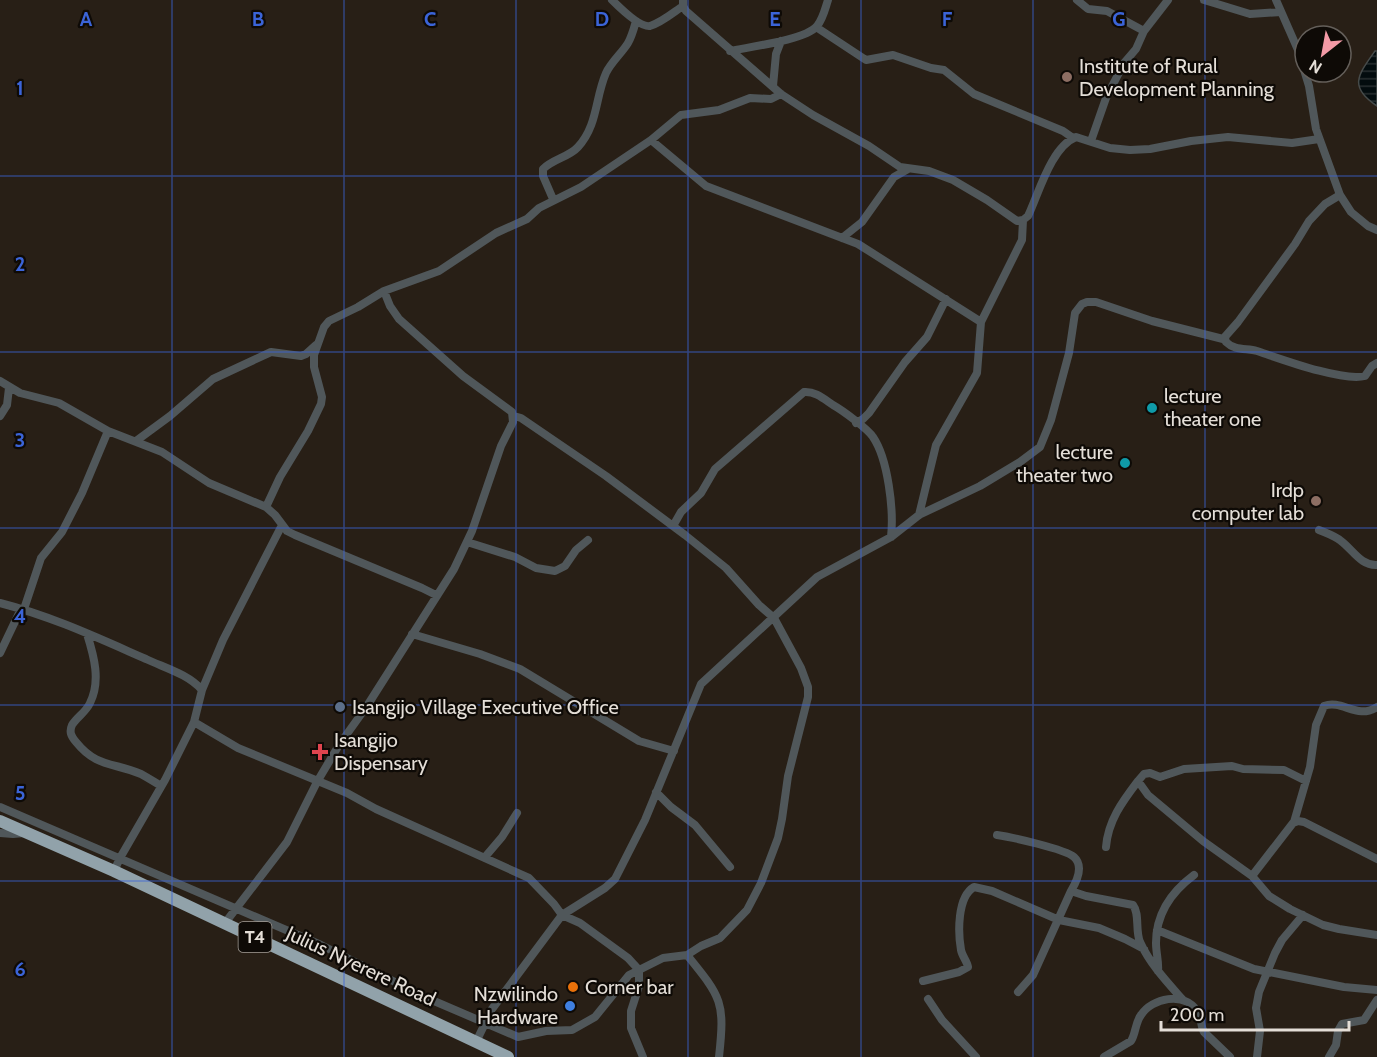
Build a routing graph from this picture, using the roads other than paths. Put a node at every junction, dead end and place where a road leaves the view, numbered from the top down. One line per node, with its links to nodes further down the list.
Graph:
1 (612, 0): 9 (street)
2 (828, 0): 10 (street)
3 (1077, 0): 11 (street)
4 (1168, 0): 11 (street)
5 (1204, 0): 8 (street)
6 (1276, 0): 8 (street)
7 (683, 3): 9 (street); 13 (street)
8 (1281, 12): 17 (street)
9 (636, 21): 22 (street)
10 (816, 27): 12 (street); 16 (street)
11 (1144, 32): 19 (street)
12 (781, 41): 13 (street); 14 (street)
13 (730, 51): 14 (street)
14 (773, 86): 15 (street)
15 (782, 94): 18 (street); 20 (street)
16 (1073, 138): 19 (street); 23 (street)
17 (1319, 139): 19 (street); 21 (street)
18 (651, 140): 22 (street); 25 (street)
19 (1092, 141)
20 (908, 169): 23 (street); 25 (street)
21 (1340, 195): 24 (street); 29 (street)
22 (553, 199): 26 (street)
23 (1023, 220): 28 (street)
24 (1377, 230)
25 (842, 237): 27 (street)
26 (384, 291): 30 (street); 35 (street)
27 (946, 299): 28 (street); 36 (street)
28 (981, 322): 40 (street)
29 (1225, 338): 31 (street); 40 (street)
30 (316, 345): 38 (street); 39 (street)
31 (1377, 363)
32 (0, 381): 33 (street)
33 (9, 388): 34 (street); 37 (street)
34 (0, 416)
35 (514, 416): 42 (street); 46 (street)
36 (856, 423): 42 (street); 44 (street)
37 (108, 430): 38 (street); 50 (street)
38 (136, 441): 39 (street)
39 (266, 507): 41 (street)
40 (919, 515): 44 (street)
41 (282, 525): 48 (street); 55 (street)
42 (673, 526): 51 (street)
43 (1319, 530): 47 (street)
44 (891, 537): 51 (street)
45 (588, 540): 46 (street)
46 (467, 542): 48 (street)
47 (1377, 566)
48 (436, 596): 53 (street)
49 (0, 603): 50 (street)
50 (23, 609): 52 (street); 54 (street)
51 (774, 618): 58 (street); 88 (street)
52 (87, 634): 55 (street); 62 (street)
53 (412, 634): 58 (street); 61 (street)
54 (0, 653)
55 (204, 686): 57 (street)
56 (1377, 707): 60 (street)
57 (194, 722): 61 (street); 62 (street)
58 (674, 751): 63 (street)
59 (1138, 781): 60 (street); 71 (street); 78 (street)
60 (1306, 781): 67 (street)
61 (318, 782): 73 (street); 80 (street)
62 (161, 786): 74 (street)
63 (657, 792): 75 (street); 81 (street)
64 (0, 807): 74 (street)
65 (517, 813): 73 (street)
66 (0, 821): 68 (highway, Julius Nyerere Road / T4)
67 (1294, 822): 72 (street); 78 (street)
68 (28, 832): 69 (street); 76 (highway, Julius Nyerere Road / T4)
69 (0, 833)
70 (998, 835): 79 (street)
71 (1106, 847)
72 (1375, 856)
73 (485, 857): 81 (street)
74 (120, 858): 76 (street); 80 (street)
75 (730, 867)
76 (114, 871): 84 (highway, Julius Nyerere Road / T4)
77 (1194, 875): 85 (street)
78 (1252, 876): 82 (street)
79 (1071, 891): 83 (street); 87 (street)
80 (236, 909): 84 (street); 98 (street)
81 (561, 915): 89 (street); 98 (street)
82 (1303, 915): 86 (street); 91 (street)
83 (1059, 921): 87 (street); 92 (street); 94 (street)
84 (225, 923): 99 (highway, Julius Nyerere Road / T4)
85 (1157, 930): 90 (street); 91 (street)
86 (1377, 935)
87 (1144, 949): 90 (street)
88 (687, 956): 89 (street); 103 (street)
89 (639, 970): 98 (street); 102 (street)
90 (1158, 972): 96 (street)
91 (1268, 972): 93 (street); 107 (street)
92 (923, 981)
93 (1377, 990)
94 (1018, 992)
95 (928, 999): 104 (street)
96 (1183, 1000): 100 (street); 106 (street)
97 (1377, 1000): 108 (street)
98 (484, 1023): 99 (street)
99 (476, 1042): 101 (highway, Julius Nyerere Road / T4)
100 (1121, 1053): 105 (street)
101 (508, 1057)
102 (643, 1057)
103 (719, 1057)
104 (976, 1057)
105 (1104, 1057)
106 (1230, 1057)
107 (1257, 1057)
108 (1329, 1057)

